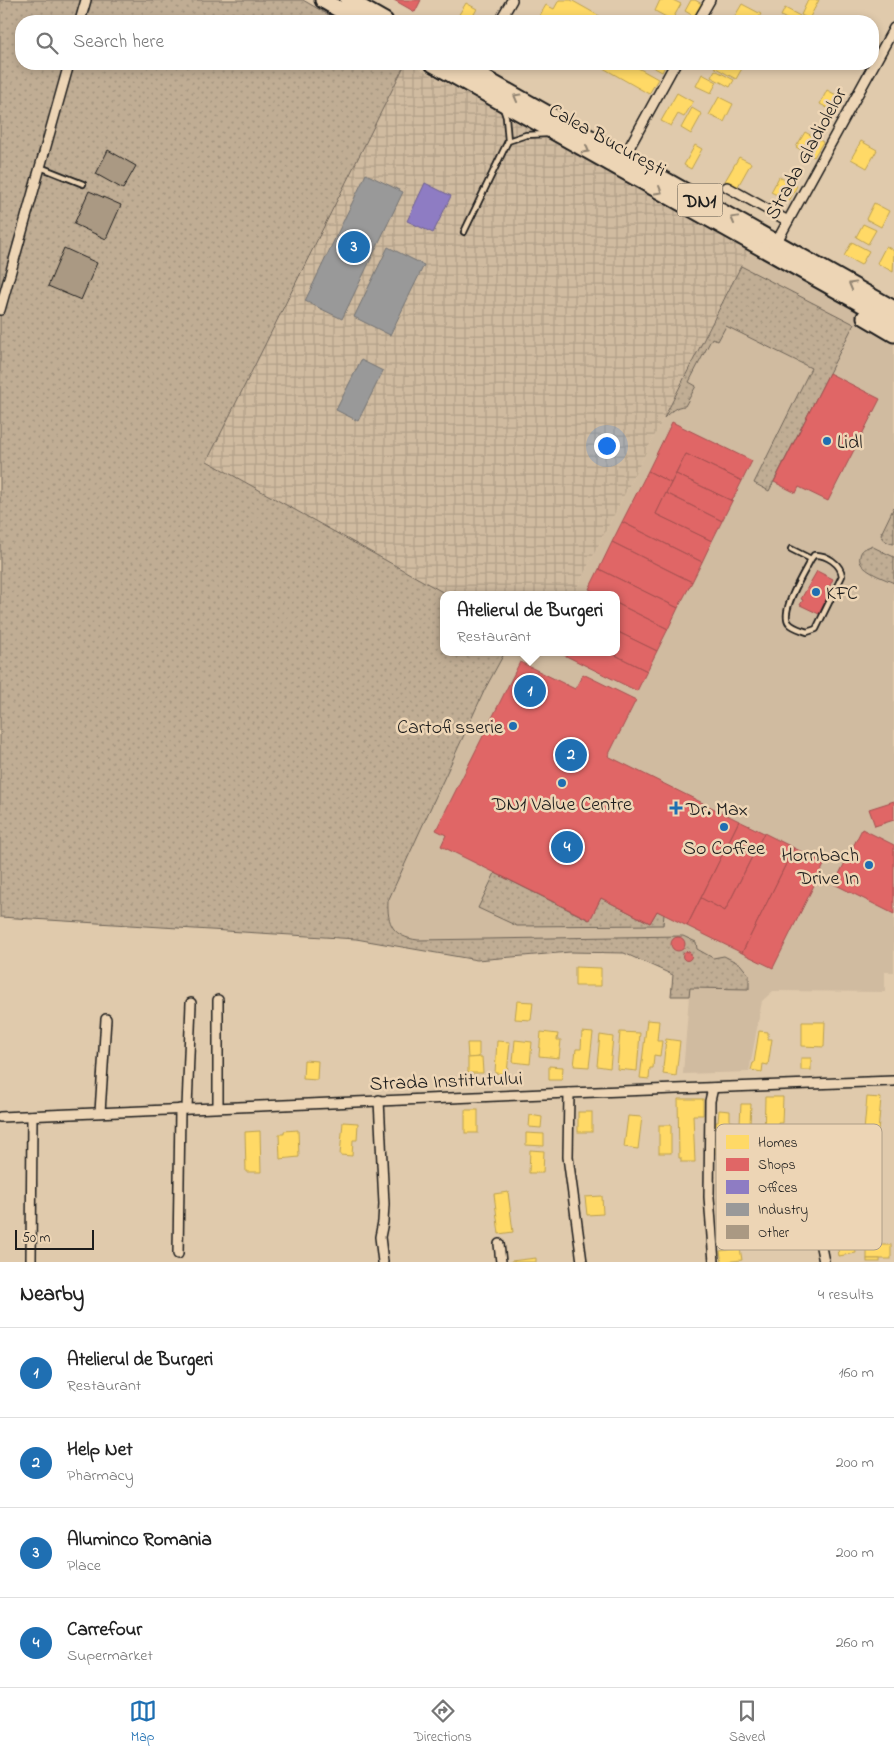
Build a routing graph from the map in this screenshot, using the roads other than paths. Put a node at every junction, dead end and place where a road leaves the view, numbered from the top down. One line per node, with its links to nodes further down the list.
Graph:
1 (86, 0): 6 (street)
2 (323, 0): 7 (highway)
3 (348, 0): 8 (highway)
4 (512, 0): 9 (street)
5 (710, 0): 10 (street)
6 (82, 15)
7 (349, 15)
8 (374, 15)
9 (503, 15)
10 (701, 15)
11 (894, 28): 12 (street, Strada Gladiolelor)
12 (879, 55)
13 (67, 70): 22 (street)
14 (444, 70): 18 (highway, Calea București / DN1)
15 (476, 70): 21 (highway, Calea București / DN1, one-way to 15)
16 (672, 70): 21 (street)
17 (871, 70): 25 (street, Strada Gladiolelor)
18 (496, 99): 19 (highway, Calea București / DN1); 20 (lane)
19 (556, 133): 20 (lane); 27 (highway, Calea București / DN1, one-way to 27)
20 (508, 141): 26 (lane)
21 (624, 157): 27 (highway, Calea București / DN1, one-way to 21)
22 (40, 168): 23 (lane); 29 (street)
23 (83, 184)
24 (727, 187): 25 (street)
25 (788, 221): 27 (street, Strada Gladiolelor)
26 (464, 232)
27 (772, 248): 28 (highway, Calea București / DN1, one-way to 27); 30 (highway, Calea București / DN1); 31 (highway)
28 (894, 309)
29 (0, 310)
30 (894, 322)
31 (894, 334)
32 (791, 549): 33 (lane)
33 (811, 559): 33 (lane)
34 (218, 1000): 41 (street)
35 (191, 1003): 42 (street)
36 (106, 1019): 43 (street)
37 (894, 1081): 38 (street, Strada Institutului)
38 (713, 1088): 39 (street, Strada Institutului); 52 (street)
39 (569, 1093): 40 (street, Strada Institutului); 51 (street)
40 (380, 1100): 41 (street, Strada Institutului); 49 (street)
41 (218, 1107): 42 (street, Strada Institutului)
42 (183, 1108): 43 (street, Strada Institutului); 47 (street)
43 (100, 1112): 44 (street, Strada Institutului)
44 (32, 1116): 45 (street, Strada Institutului); 48 (street)
45 (0, 1117)
46 (499, 1244): 50 (street)
47 (178, 1254)
48 (32, 1262)
49 (383, 1262)
50 (501, 1262)
51 (582, 1262)
52 (714, 1262)

